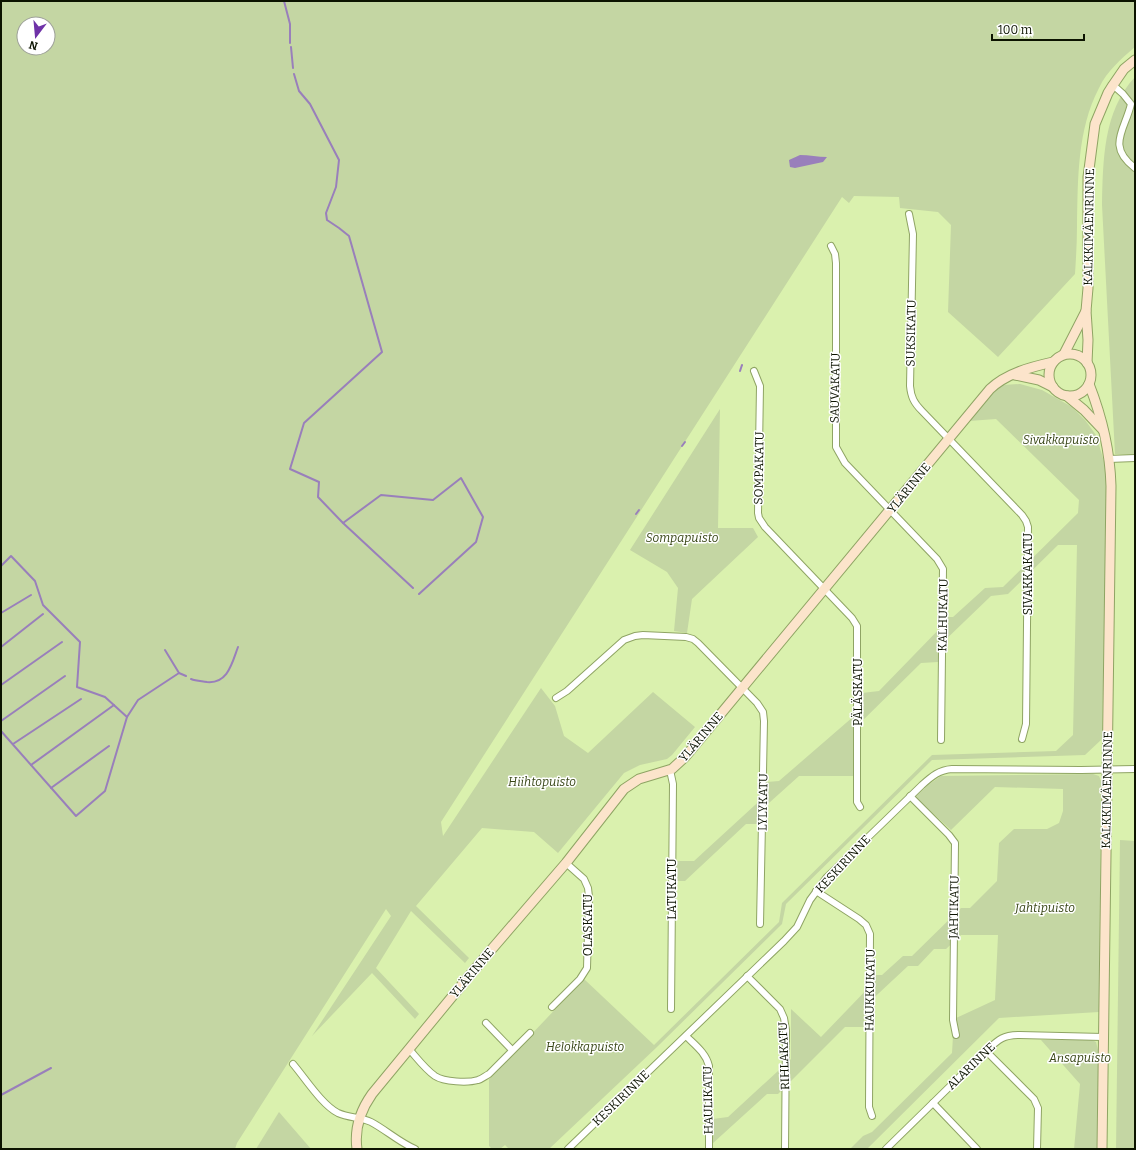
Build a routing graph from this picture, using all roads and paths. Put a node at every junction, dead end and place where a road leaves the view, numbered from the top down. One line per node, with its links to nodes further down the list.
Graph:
1 (1135, 60): 2 (street, KALKKIMÄENRINNE)
2 (1113, 85): 3 (street); 6 (street, KALKKIMÄENRINNE)
3 (1135, 168)
4 (909, 214): 16 (street, SUKSIKATU)
5 (831, 246): 19 (street, SAUVAKATU)
6 (1086, 311): 7 (street, KALKKIMÄENRINNE); 9 (street, KALKKIMÄENRINNE)
7 (1064, 354): 8 (street); 9 (street)
8 (1053, 362): 11 (street, YLÄRINNE); 13 (street)
9 (1087, 363): 12 (street)
10 (754, 371): 20 (street, SOMPAKATU)
11 (1013, 375): 13 (street); 16 (street, YLÄRINNE)
12 (1089, 384): 14 (street); 15 (street, KALKKIMÄENRINNE)
13 (1052, 386): 14 (street)
14 (1067, 396): 15 (street)
15 (1104, 431): 18 (street, KALKKIMÄENRINNE)
16 (949, 439): 19 (street, YLÄRINNE); 24 (street, SIVAKKAKATU)
17 (1135, 458): 18 (street)
18 (1109, 459): 25 (street, KALKKIMÄENRINNE)
19 (890, 510): 20 (street, YLÄRINNE); 23 (street, KALHUKATU)
20 (824, 589): 21 (street, YLÄRINNE); 29 (street, PÄLÄSKATU)
21 (742, 688): 22 (street, LYLYKATU); 27 (street, YLÄRINNE); 32 (street, LYLYKATU)
22 (556, 698)
23 (941, 740)
24 (1022, 740)
25 (1107, 769): 26 (street, KESKIRINNE); 28 (street, KESKIRINNE); 40 (street, KALKKIMÄENRINNE)
26 (1135, 769)
27 (670, 770): 30 (street, YLÄRINNE); 35 (street, LATUKATU)
28 (910, 796): 31 (street, KESKIRINNE); 38 (street, JAHTIKATU)
29 (860, 807)
30 (566, 863): 34 (street, OLASKATU); 41 (street, YLÄRINNE)
31 (816, 891): 33 (street, KESKIRINNE); 46 (street, HAUKKUKATU)
32 (760, 924)
33 (747, 976): 39 (street, KESKIRINNE); 52 (street, RIHLAKATU)
34 (552, 1007)
35 (671, 1009)
36 (486, 1023): 42 (street)
37 (530, 1033): 42 (street)
38 (956, 1035)
39 (686, 1036): 50 (street, KESKIRINNE); 51 (street, HAULIKATU)
40 (1103, 1037): 43 (street, ALARINNE); 56 (street, KALKKIMÄENRINNE)
41 (409, 1049): 42 (street); 47 (street, YLÄRINNE)
42 (512, 1050)
43 (986, 1051): 45 (street, ALARINNE); 55 (street)
44 (292, 1064): 47 (street)
45 (933, 1103): 53 (street, ALARINNE); 54 (street)
46 (872, 1116)
47 (359, 1118): 48 (street, YLÄRINNE); 49 (street)
48 (357, 1149)
49 (415, 1149)
50 (568, 1149)
51 (709, 1149)
52 (785, 1149)
53 (886, 1149)
54 (977, 1149)
55 (1037, 1149)
56 (1102, 1149)

